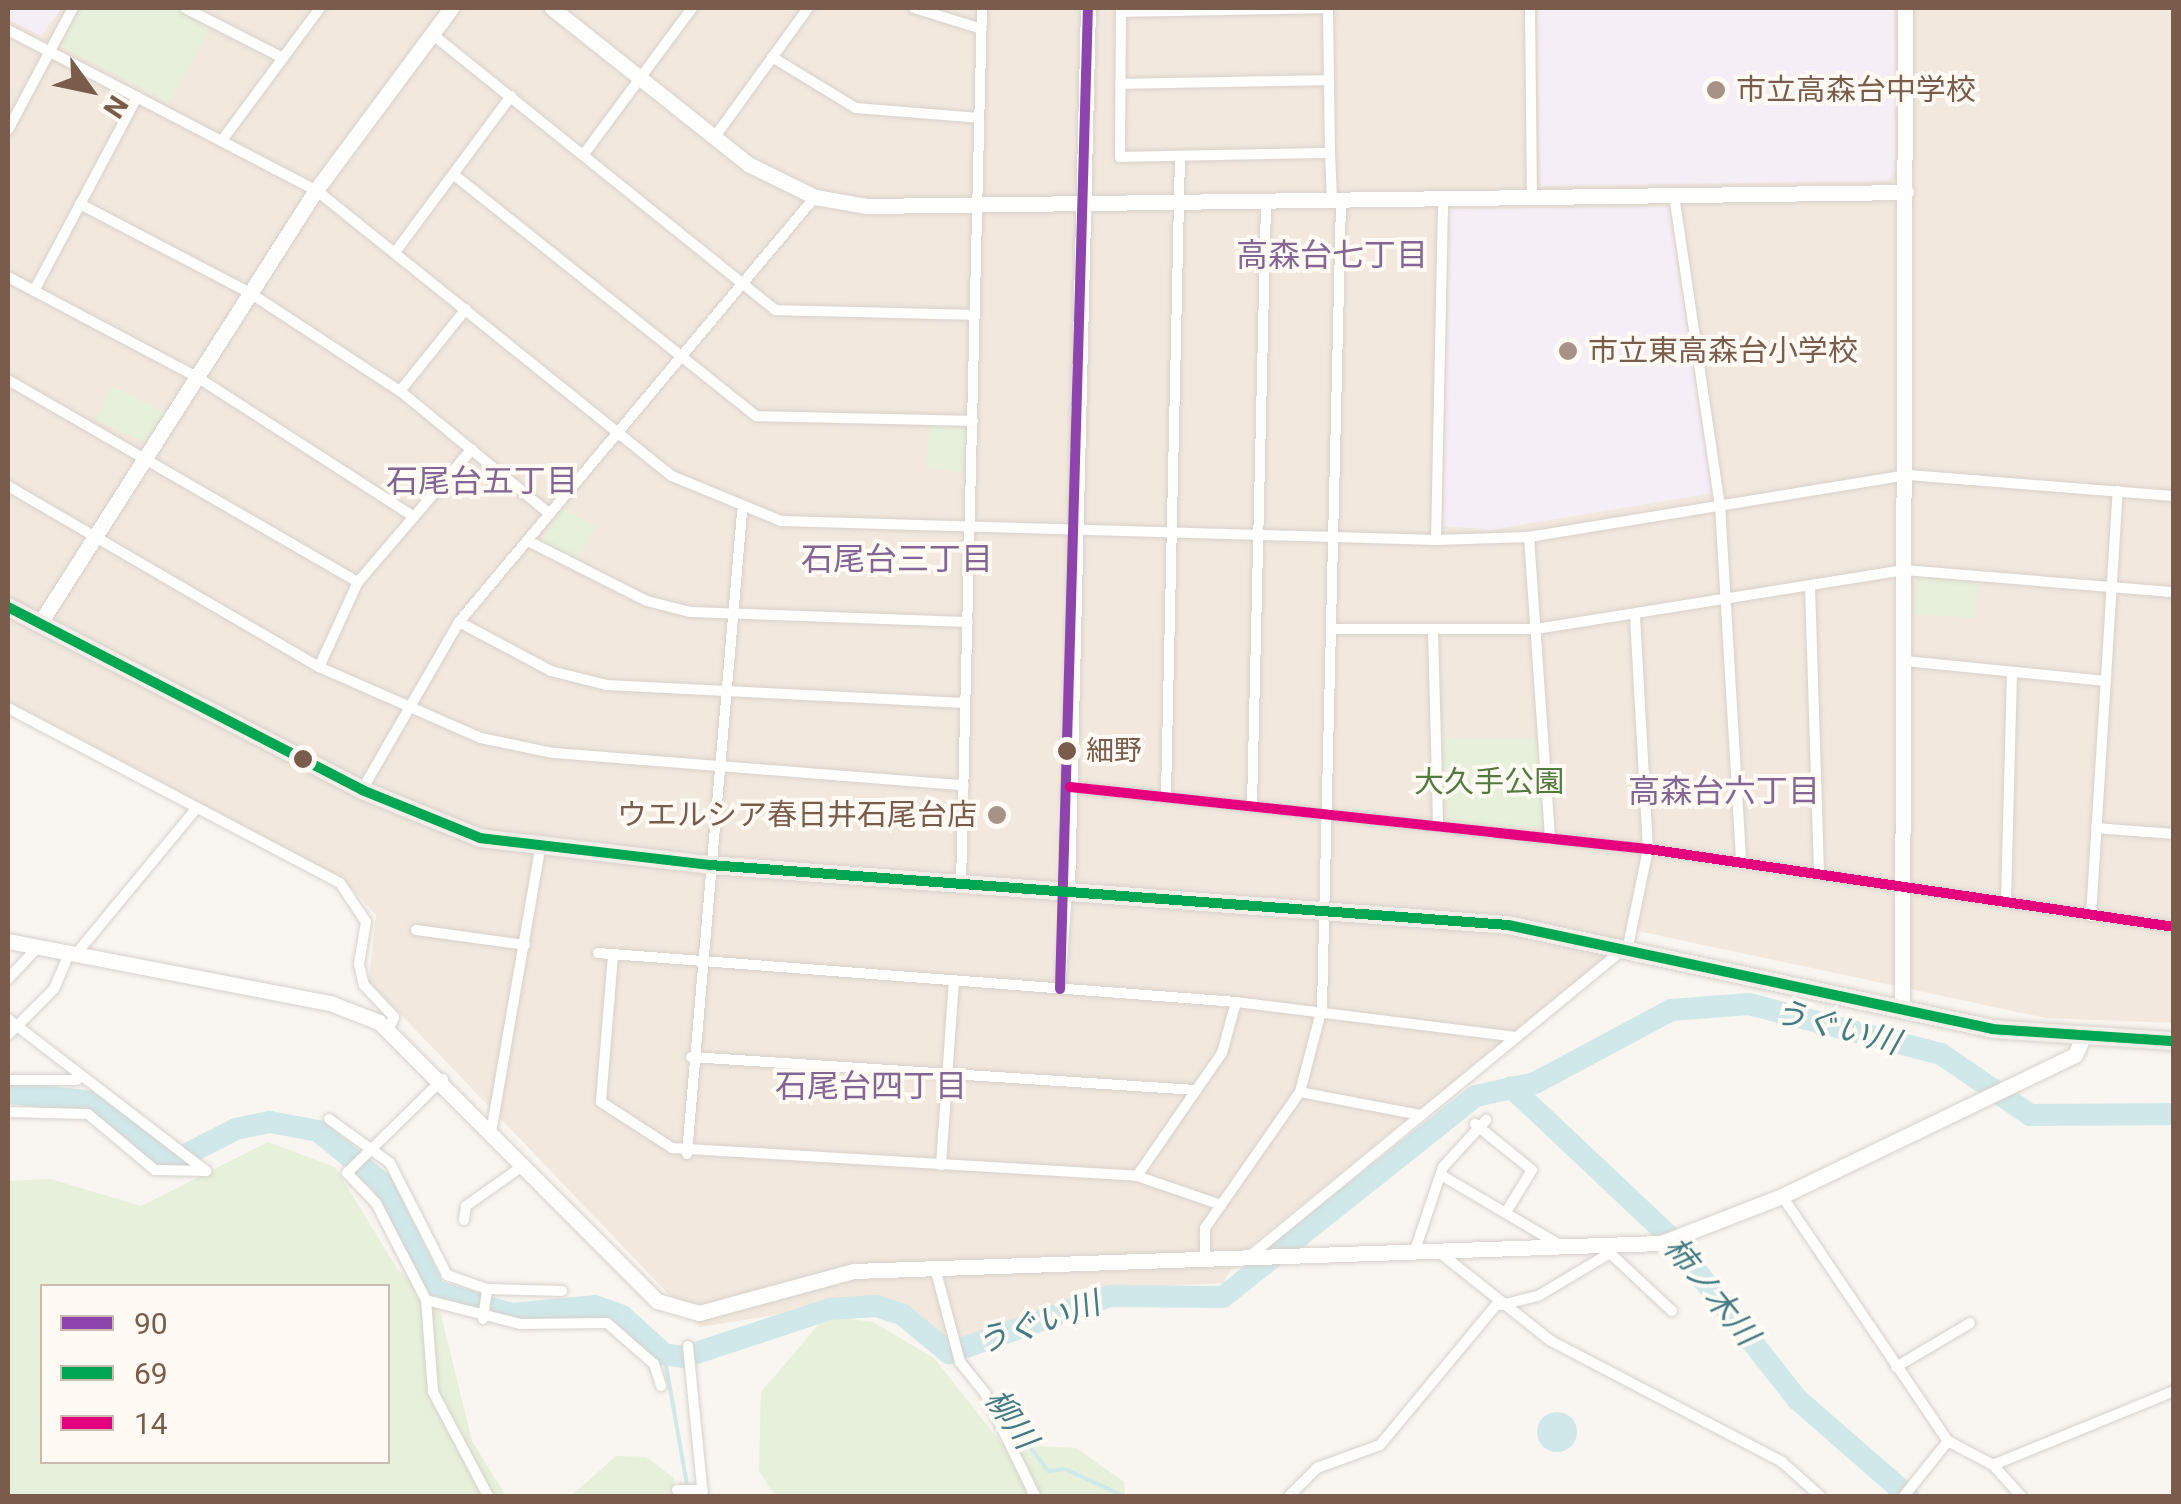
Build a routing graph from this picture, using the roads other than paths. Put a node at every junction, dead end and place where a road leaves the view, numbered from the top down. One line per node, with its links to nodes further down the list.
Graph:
1 (73, 8): 19 (street)
2 (185, 8): 21 (street)
3 (320, 8): 21 (street)
4 (451, 8): 18 (street)
5 (552, 8): 15 (street)
6 (692, 8): 22 (street)
7 (808, 8): 20 (street)
8 (914, 8): 17 (street)
9 (982, 8): 17 (street)
10 (1088, 8): 45 (street)
11 (1328, 8): 14 (street); 23 (street)
12 (1530, 8): 39 (street)
13 (1905, 8): 36 (street)
14 (1121, 10): 24 (street)
15 (570, 13): 22 (street)
16 (8, 30): 19 (street)
17 (982, 30): 27 (street)
18 (432, 34): 26 (street); 35 (street)
19 (50, 52): 25 (street); 28 (street)
20 (772, 57): 27 (street); 29 (street)
21 (283, 58): 30 (street)
22 (640, 79): 29 (street); 32 (street)
23 (1330, 80): 24 (street); 31 (street)
24 (1120, 84): 33 (street)
25 (137, 96): 30 (street); 44 (street)
26 (510, 96): 32 (street); 34 (street)
27 (979, 118): 46 (street)
28 (8, 130)
29 (714, 138): 38 (street)
30 (223, 140): 35 (street)
31 (1330, 153): 33 (street); 40 (street)
32 (584, 154): 49 (street)
33 (1180, 156): 42 (street)
34 (454, 174): 47 (street); 54 (street)
35 (316, 190): 47 (street); 51 (street)
36 (1906, 192): 37 (street); 62 (street)
37 (1674, 195): 39 (street); 66 (street)
38 (815, 197): 46 (street); 49 (street)
39 (1532, 197): 41 (street)
40 (1336, 199): 41 (street); 43 (street); 76 (street)
41 (1443, 199): 77 (street)
42 (1178, 203): 43 (street); 45 (street); 73 (street)
43 (1266, 203): 74 (street)
44 (80, 204): 50 (street); 51 (street)
45 (1082, 204): 46 (street); 71 (street)
46 (977, 206): 53 (street)
47 (396, 251): 52 (street)
48 (8, 277): 50 (street)
49 (743, 283): 53 (street); 54 (street)
50 (34, 291): 55 (street)
51 (250, 294): 55 (street); 57 (street)
52 (466, 309): 57 (street); 59 (street)
53 (974, 315): 58 (street)
54 (681, 356): 58 (street); 59 (street)
55 (197, 376): 61 (street); 69 (street)
56 (8, 380): 61 (street)
57 (400, 391): 60 (street)
58 (973, 421): 70 (street)
59 (616, 432): 67 (street); 68 (street)
60 (472, 450): 68 (street); 69 (street)
61 (148, 453): 72 (street); 80 (street)
62 (1907, 476): 64 (street); 66 (street); 79 (street)
63 (8, 486): 72 (street)
64 (2118, 491): 65 (street); 82 (street)
65 (2174, 496)
66 (1720, 504): 75 (street); 84 (street)
67 (742, 512): 70 (street); 87 (street)
68 (550, 514): 78 (street)
69 (414, 517): 80 (street)
70 (969, 528): 71 (street); 89 (street)
71 (1075, 532): 73 (street); 104 (street)
72 (97, 533): 90 (street); 95 (street)
73 (1172, 534): 74 (street); 106 (street)
74 (1257, 536): 76 (street); 107 (street)
75 (1529, 537): 77 (street); 92 (street)
76 (1333, 538): 77 (street); 91 (street)
77 (1436, 540)
78 (528, 541): 87 (street); 88 (street)
79 (1904, 570): 81 (street); 82 (street); 94 (street)
80 (358, 582): 95 (street)
81 (1810, 586): 84 (street); 118 (street)
82 (2112, 587): 83 (street); 97 (street)
83 (2174, 592)
84 (1725, 599): 86 (street); 116 (street)
85 (8, 606): 90 (main road)
86 (1635, 614): 92 (street); 114 (street)
87 (733, 616): 89 (street); 98 (street)
88 (459, 622): 98 (street); 101 (street)
89 (968, 622): 99 (street)
90 (40, 623): 105 (main road)
91 (1331, 628): 93 (street); 109 (street)
92 (1536, 628): 93 (street); 113 (street)
93 (1433, 630): 110 (street)
94 (1905, 661): 96 (street); 120 (street)
95 (319, 668): 101 (street)
96 (2012, 672): 97 (street); 122 (street)
97 (2106, 681): 111 (street)
98 (727, 691): 99 (street); 102 (street)
99 (965, 702): 103 (street)
100 (8, 708): 108 (street)
101 (408, 708): 102 (street); 105 (street)
102 (721, 766): 103 (street); 117 (street)
103 (964, 785): 119 (street)
104 (1070, 787): 106 (street); 121 (street)
105 (362, 790): 115 (main road)
106 (1166, 796): 107 (street)
107 (1252, 806): 109 (street)
108 (196, 809): 132 (street); 142 (street)
109 (1327, 814): 110 (street); 123 (street)
110 (1438, 825): 113 (street)
111 (2096, 828): 112 (street); 124 (street)
112 (2174, 834)
113 (1550, 839): 114 (street)
114 (1648, 849): 116 (street); 129 (street)
115 (540, 850): 117 (main road); 128 (street)
116 (1741, 863): 118 (street)
117 (710, 865): 119 (main road); 134 (street)
118 (1819, 874): 120 (street)
119 (961, 884): 121 (main road)
120 (1902, 886): 122 (street); 139 (street)
121 (1068, 891): 123 (main road); 137 (street)
122 (2006, 902): 124 (street)
123 (1325, 912): 129 (main road); 140 (street)
124 (2091, 916): 125 (street)
125 (2174, 927)
126 (416, 930): 128 (street)
127 (8, 940): 130 (street)
128 (525, 945): 157 (street)
129 (1628, 946): 139 (main road); 144 (street)
130 (38, 947): 132 (street); 135 (street)
131 (598, 953): 133 (street)
132 (72, 954): 142 (street); 143 (street)
133 (614, 955): 134 (street); 159 (street)
134 (699, 961): 136 (street); 147 (street)
135 (8, 979)
136 (954, 981): 137 (street); 148 (street)
137 (1060, 989): 138 (street)
138 (1236, 1002): 140 (street); 152 (street)
139 (1902, 1010): 145 (main road)
140 (1320, 1012): 144 (street); 153 (street)
141 (8, 1019): 143 (street)
142 (389, 1029): 149 (street)
143 (12, 1032): 151 (street)
144 (1517, 1037): 155 (street)
145 (2082, 1039): 146 (main road); 164 (street)
146 (2174, 1041)
147 (691, 1056): 148 (street); 159 (street)
148 (948, 1073): 152 (street); 161 (street)
149 (444, 1079): 157 (street); 158 (street)
150 (8, 1080): 151 (street)
151 (78, 1080): 154 (street)
152 (1196, 1090): 163 (street)
153 (1300, 1092): 155 (street); 165 (street)
154 (8, 1112)
155 (1421, 1115): 172 (street)
156 (329, 1119): 158 (street)
157 (492, 1127): 160 (street)
158 (371, 1146): 175 (street); 177 (street)
159 (687, 1154): 161 (street)
160 (525, 1164): 167 (street); 174 (street)
161 (941, 1165): 163 (street)
162 (1441, 1174): 166 (street); 166 (street); 171 (street)
163 (1138, 1176): 165 (street)
164 (1782, 1196): 169 (street); 183 (street)
165 (1220, 1205): 173 (street)
166 (1508, 1209): 168 (street)
167 (464, 1220)
168 (1563, 1247): 169 (street); 170 (street)
169 (1610, 1250): 178 (street); 179 (street)
170 (1439, 1252): 171 (street); 178 (street)
171 (1414, 1253): 172 (street)
172 (1264, 1256): 173 (street)
173 (1206, 1260): 174 (street)
174 (935, 1268): 191 (street)
175 (486, 1289): 176 (street); 180 (street)
176 (562, 1292)
177 (426, 1300): 180 (street); 190 (street)
178 (1500, 1304): 192 (street); 193 (street)
179 (1672, 1312)
180 (483, 1319): 184 (street)
181 (1970, 1323): 183 (street)
182 (688, 1346): 189 (street)
183 (1896, 1367): 186 (street)
184 (661, 1386)
185 (2174, 1391): 187 (street)
186 (1948, 1441): 187 (street); 194 (street)
187 (1993, 1465): 195 (street)
188 (677, 1490): 189 (street)
189 (703, 1493)
190 (488, 1496)
191 (1035, 1496)
192 (1289, 1496)
193 (1820, 1496)
194 (1904, 1496)
195 (2021, 1496)

